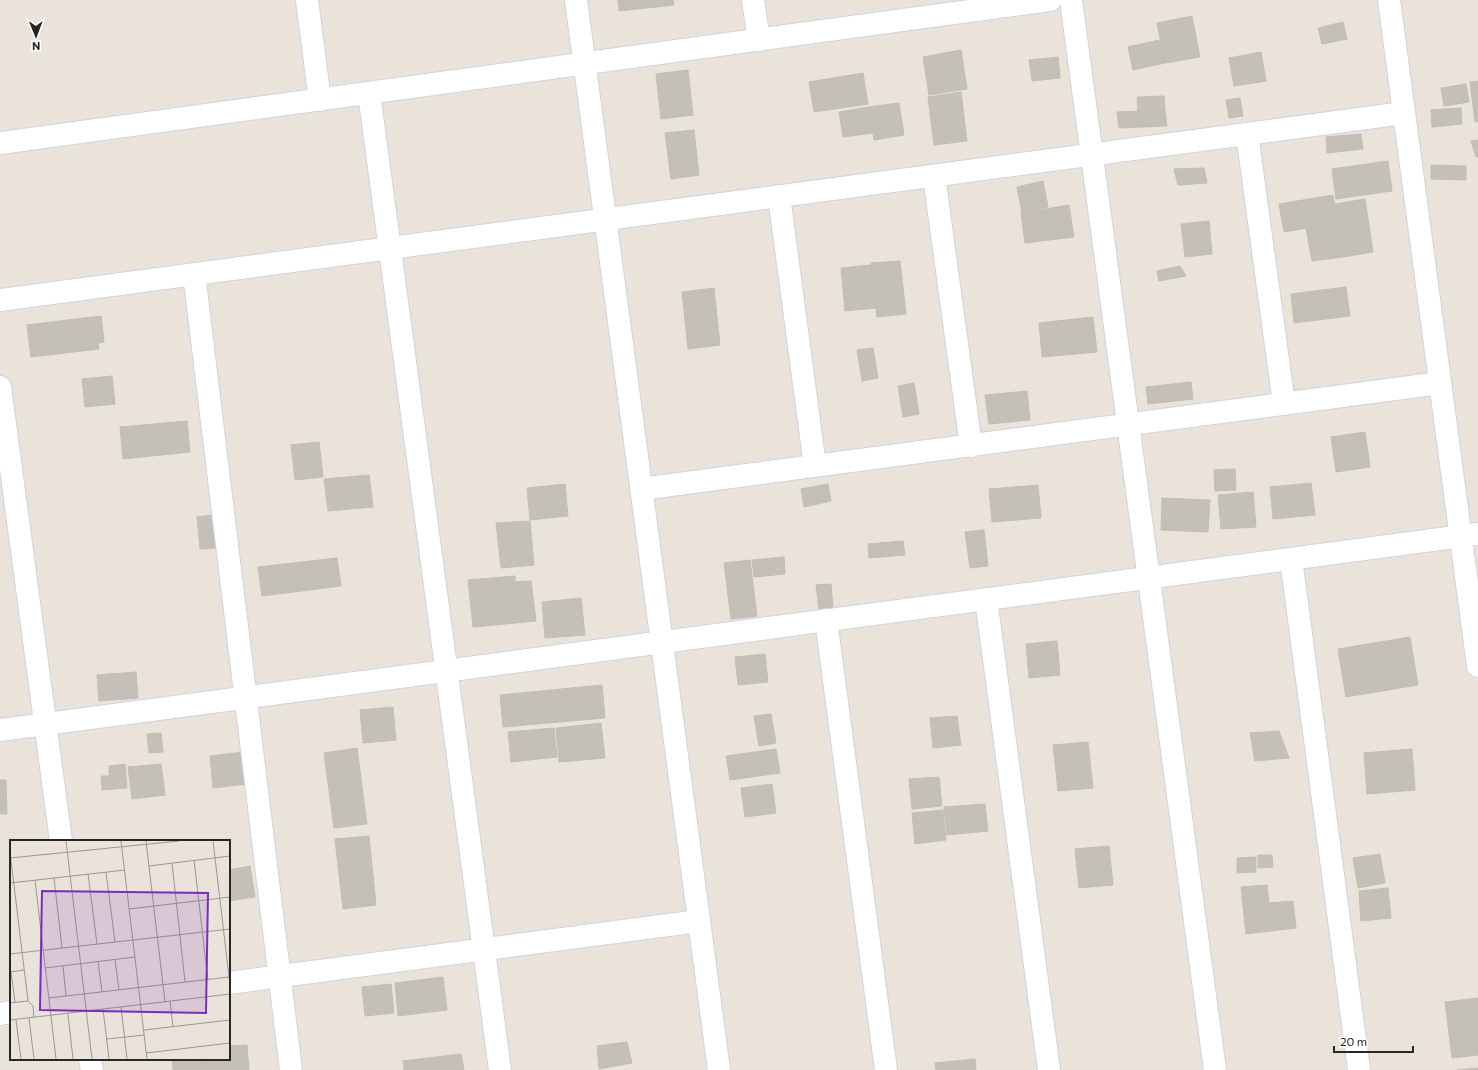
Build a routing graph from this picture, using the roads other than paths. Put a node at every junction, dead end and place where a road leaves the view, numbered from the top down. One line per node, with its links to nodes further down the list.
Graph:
1 (307, 0): 11 (street)
2 (576, 0): 9 (street)
3 (753, 0): 8 (street)
4 (1050, 0): 7 (street)
5 (1071, 0): 15 (street)
6 (1389, 0): 12 (street)
7 (915, 9): 8 (street)
8 (759, 40): 9 (street)
9 (584, 63): 10 (street); 18 (street)
10 (369, 93): 11 (street); 19 (street)
11 (320, 100): 14 (street)
12 (1404, 113): 13 (street); 22 (street)
13 (1247, 134): 15 (street); 24 (street)
14 (0, 143)
15 (1092, 155): 16 (street); 25 (street)
16 (934, 176): 17 (street); 26 (street)
17 (779, 196): 18 (street); 27 (street)
18 (605, 220): 19 (street); 28 (street)
19 (390, 248): 20 (street); 36 (street)
20 (194, 274): 21 (street); 37 (street)
21 (0, 300)
22 (1440, 383): 24 (street); 29 (street)
23 (0, 387): 38 (street)
24 (1284, 404): 25 (street)
25 (1128, 424): 26 (street); 31 (street)
26 (971, 446): 27 (street)
27 (815, 466): 28 (street)
28 (641, 489): 34 (street)
29 (1469, 535): 30 (street); 35 (street)
30 (1291, 558): 31 (street); 55 (street)
31 (1148, 577): 32 (street); 54 (street)
32 (986, 599): 33 (street); 53 (street)
33 (826, 620): 34 (street); 52 (street)
34 (662, 642): 36 (street); 41 (street)
35 (1478, 666)
36 (446, 671): 37 (street); 42 (street)
37 (246, 697): 38 (street); 43 (street)
38 (45, 724): 39 (street); 40 (street)
39 (0, 730)
40 (61, 840)
41 (699, 921): 42 (street); 51 (street)
42 (484, 950): 43 (street); 50 (street)
43 (280, 977): 44 (street); 49 (street)
44 (230, 984)
45 (10, 1012): 46 (street)
46 (0, 1014)
47 (90, 1060): 48 (street)
48 (92, 1070)
49 (291, 1070)
50 (500, 1070)
51 (719, 1070)
52 (886, 1070)
53 (1049, 1070)
54 (1215, 1070)
55 (1359, 1070)

